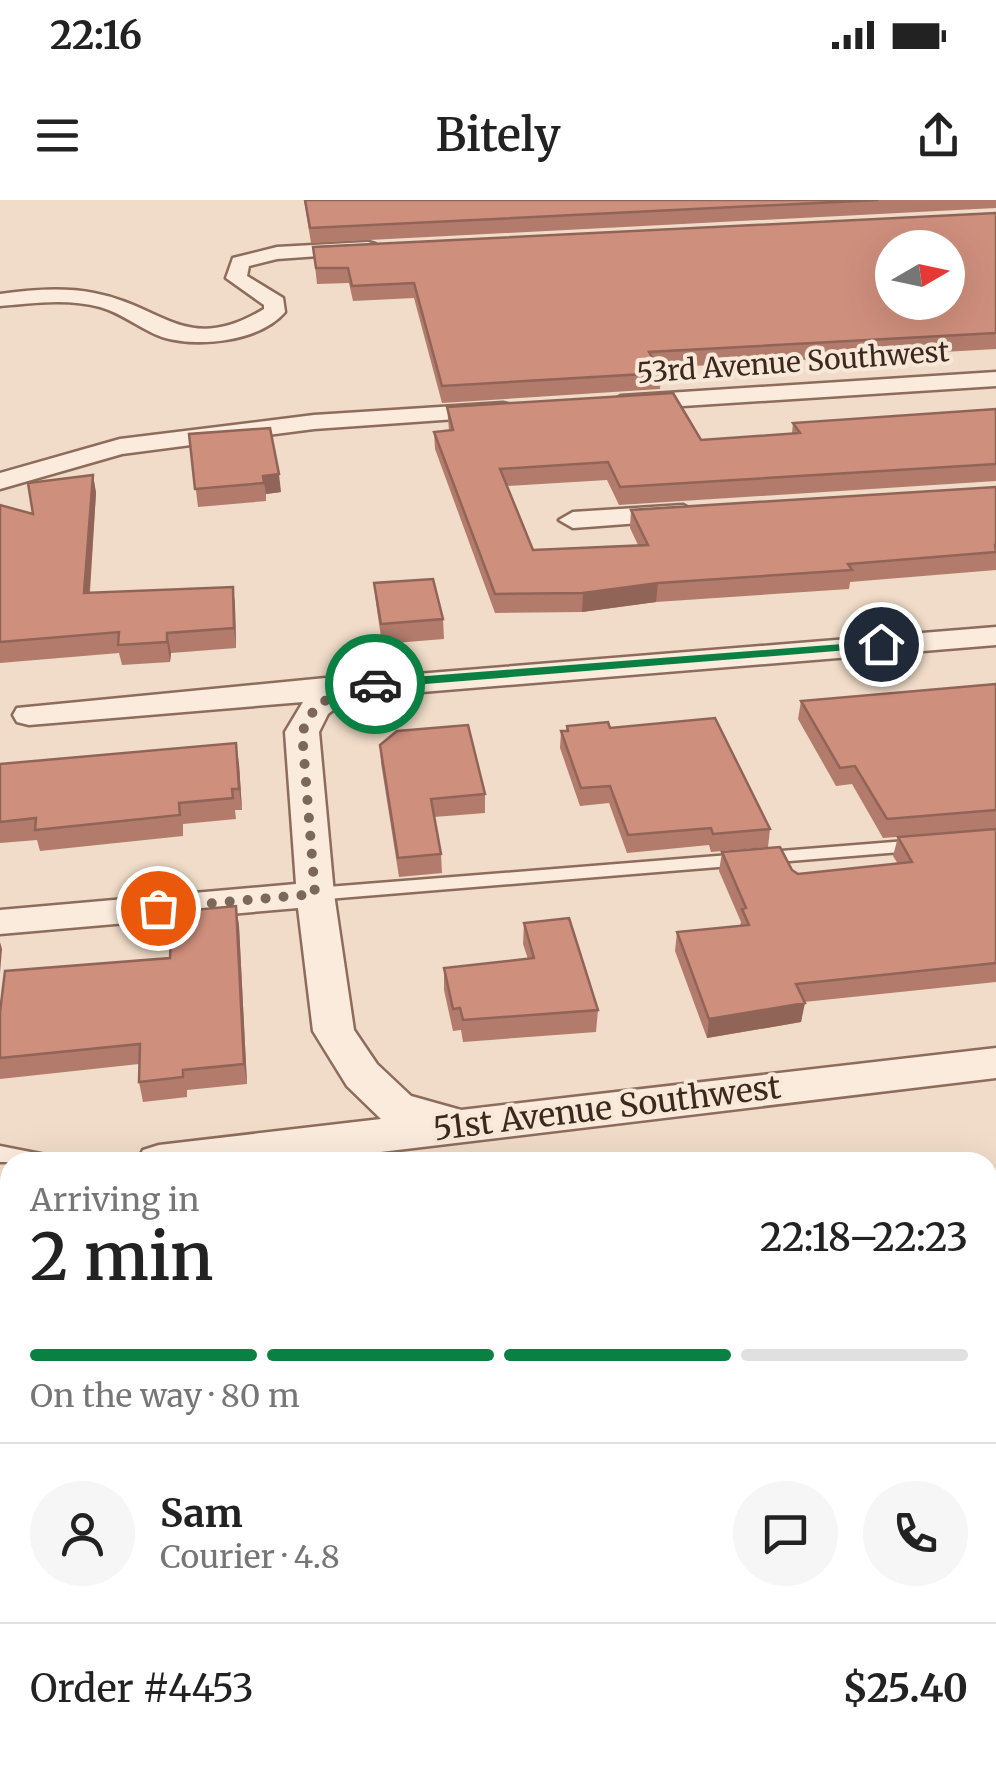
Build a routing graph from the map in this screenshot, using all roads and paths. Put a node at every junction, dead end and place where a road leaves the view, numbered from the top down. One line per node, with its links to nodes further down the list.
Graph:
1 (394, 247): 2 (street)
2 (0, 300)
3 (996, 379): 4 (street, 53rd Avenue Southwest)
4 (586, 405)
5 (528, 408): 6 (street)
6 (0, 481)
7 (708, 512): 8 (street)
8 (573, 520)
9 (996, 636): 10 (street)
10 (346, 686): 11 (street); 13 (street)
11 (29, 715)
12 (932, 845): 13 (lane)
13 (315, 894): 14 (street); 16 (street)
14 (0, 922)
15 (996, 1063): 16 (street, 51st Avenue Southwest)
16 (465, 1124): 17 (street, 51st Avenue Southwest)
17 (240, 1152)

